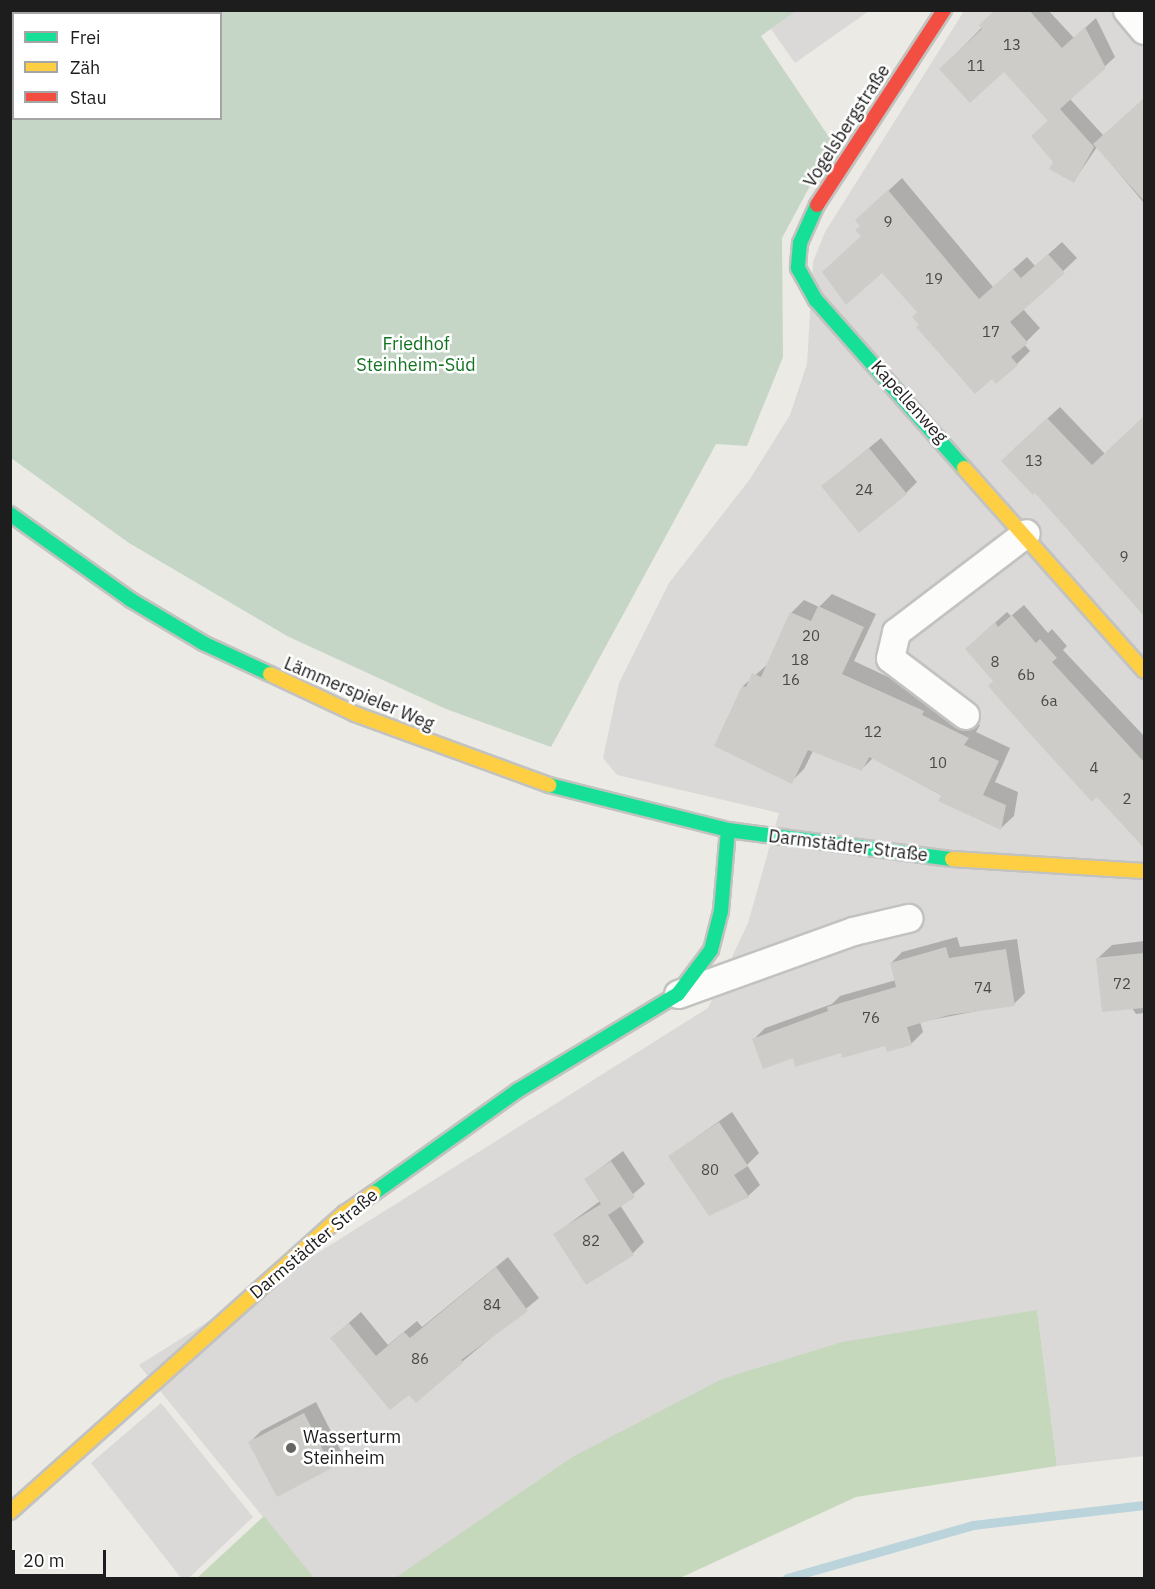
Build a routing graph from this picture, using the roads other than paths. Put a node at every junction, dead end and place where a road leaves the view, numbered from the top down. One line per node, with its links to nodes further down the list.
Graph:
1 (944, 10): 4 (street, Vogelsbergstraße)
2 (1127, 10): 3 (street)
3 (1144, 30)
4 (798, 268): 6 (street, Kapellenweg)
5 (10, 514): 9 (street, Lämmerspieler Weg)
6 (1026, 532): 7 (street, Kapellenweg); 8 (street)
7 (1144, 671)
8 (965, 715)
9 (728, 830): 10 (street, Darmstädter Straße); 12 (street, Darmstädter Straße)
10 (1144, 872)
11 (908, 918): 12 (street, Darmstädter Straße)
12 (678, 994): 13 (street, Darmstädter Straße)
13 (10, 1512)

